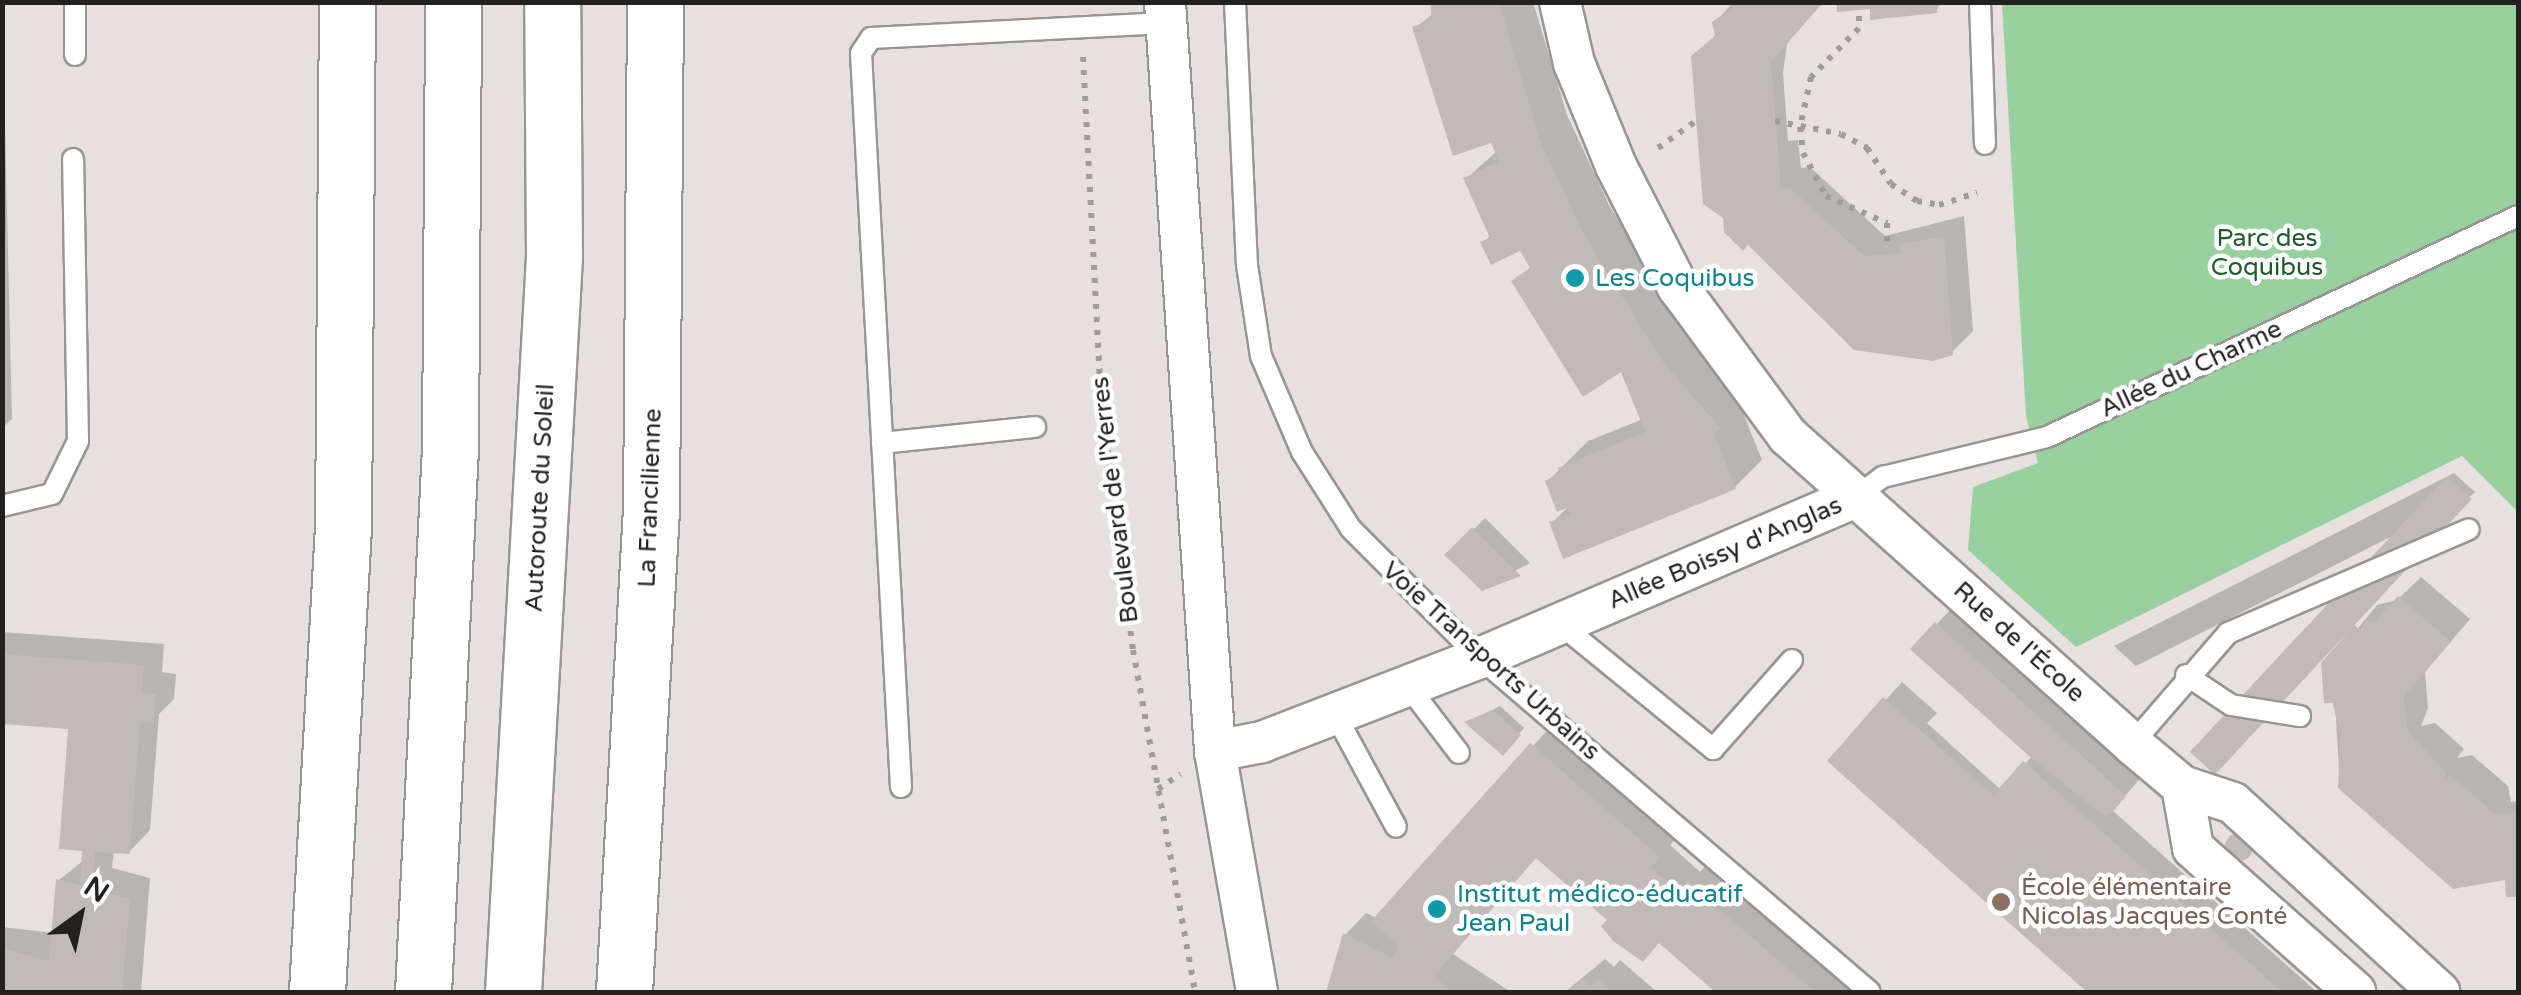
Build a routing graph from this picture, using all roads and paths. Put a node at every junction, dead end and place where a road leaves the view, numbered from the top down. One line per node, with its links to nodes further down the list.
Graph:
1 (75, 2): 12 (lane)
2 (348, 2): 40 (highway)
3 (453, 2): 41 (highway)
4 (552, 2): 42 (highway, Autoroute du Soleil)
5 (656, 2): 43 (highway, La Francilienne)
6 (1235, 2): 28 (lane, Voie Transports Urbains)
7 (1560, 2): 24 (street, Allée Boissy d'Anglas)
8 (1980, 2): 16 (lane)
9 (1166, 13): 11 (lane); 35 (street)
10 (1859, 16): 15 (path)
11 (1084, 31): 23 (lane); 44 (path, Boulevard de l'Yerres)
12 (75, 54)
13 (1696, 121): 17 (path)
14 (1775, 121): 15 (path)
15 (1800, 127): 19 (path); 21 (path)
16 (1985, 144)
17 (1658, 148)
18 (73, 159): 25 (lane)
19 (1977, 193)
20 (2518, 216): 24 (lane, Allée du Charme)
21 (1887, 243)
22 (1035, 428): 23 (lane)
23 (882, 444): 37 (lane)
24 (1856, 497): 27 (street, Allée Boissy d'Anglas); 34 (street, Rue de l'École)
25 (2, 506)
26 (2468, 529): 30 (lane)
27 (1560, 624): 28 (street, Allée Boissy d'Anglas); 29 (lane)
28 (1480, 658): 31 (street, Allée Boissy d'Anglas); 46 (lane, Voie Transports Urbains)
29 (1792, 660)
30 (2186, 675): 33 (lane); 34 (lane)
31 (1408, 686): 32 (street, Allée Boissy d'Anglas); 36 (lane)
32 (1335, 714): 35 (street, Allée Boissy d'Anglas); 39 (lane)
33 (2300, 716)
34 (2132, 744): 38 (street, Rue de l'École)
35 (1214, 750): 45 (street)
36 (1459, 752)
37 (901, 786)
38 (2182, 786): 47 (street); 48 (street, Rue de l'École)
39 (1396, 827)
40 (318, 992)
41 (423, 992)
42 (513, 992)
43 (624, 992)
44 (1195, 992)
45 (1257, 992)
46 (1870, 992)
47 (2355, 992)
48 (2440, 992)

